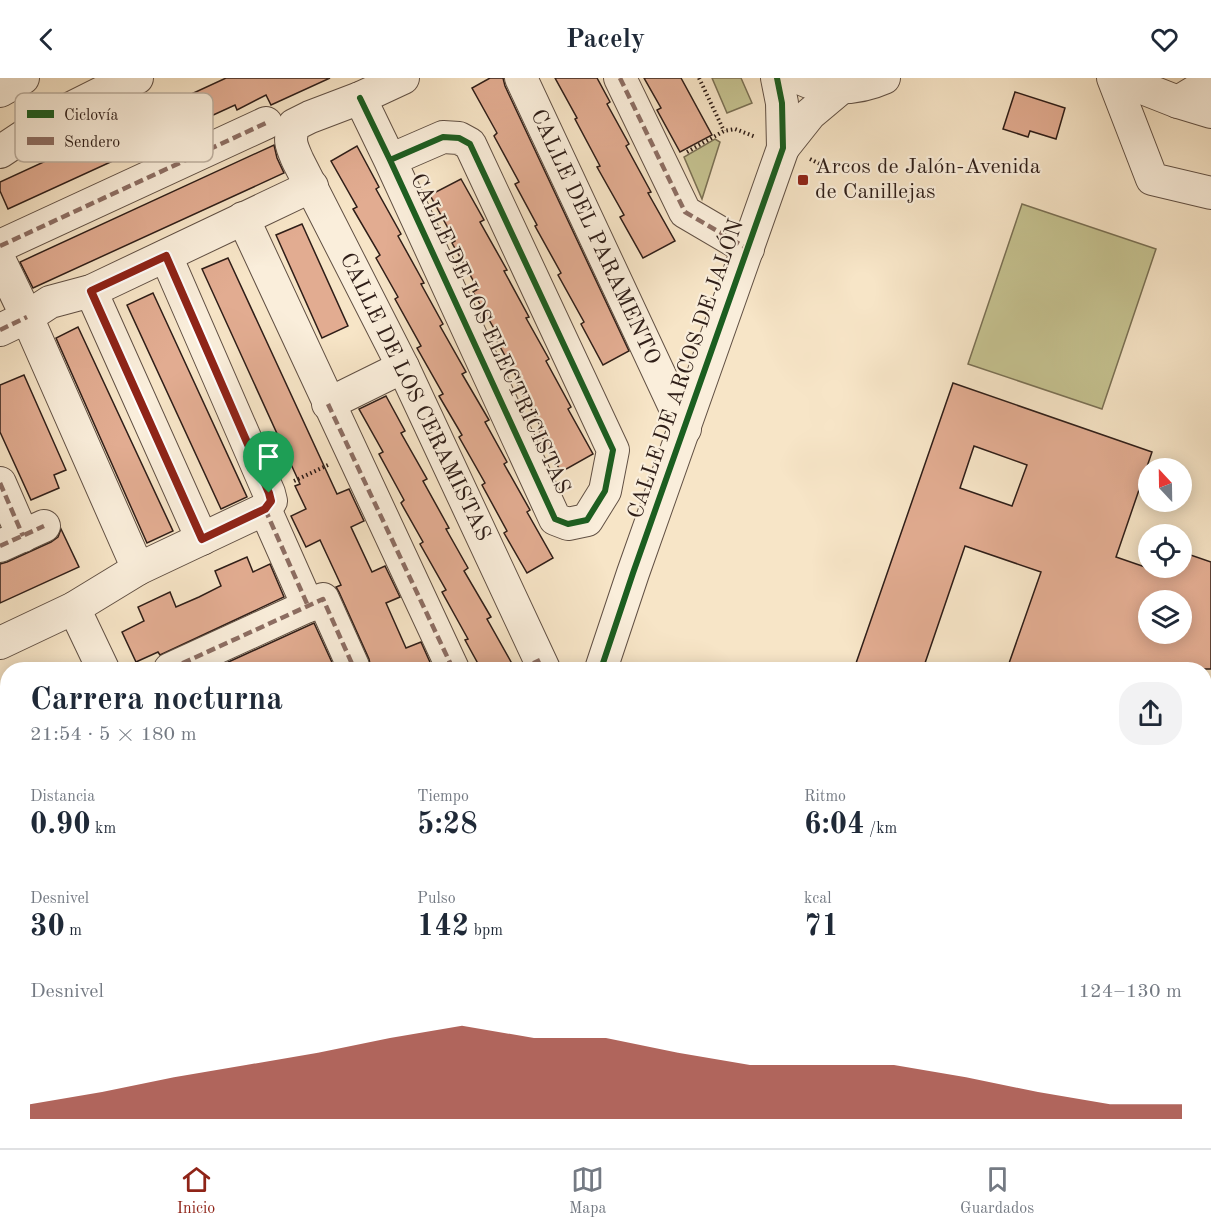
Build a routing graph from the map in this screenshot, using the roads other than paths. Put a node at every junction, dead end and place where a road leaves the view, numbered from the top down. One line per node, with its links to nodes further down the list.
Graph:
1 (23, 78): 12 (street)
2 (136, 78): 13 (street)
3 (403, 78): 14 (street)
4 (521, 78): 35 (street, CALLE DEL PARAMENTO)
5 (620, 78): 28 (street)
6 (777, 78): 19 (street, CALLE DE ARCOS DE JALÓN)
7 (799, 78): 11 (street)
8 (884, 78): 11 (street)
9 (1115, 78): 15 (street); 25 (street)
10 (1211, 82): 15 (street)
11 (841, 88): 19 (street, CALLE DE ARCOS DE JALÓN)
12 (0, 91)
13 (101, 93)
14 (360, 98): 17 (street); 22 (street, CALLE DE LOS ELECTRICISTAS)
15 (1178, 102): 16 (street)
16 (1211, 112)
17 (280, 124): 21 (street); 24 (street, CALLE DE LOS CERAMISTAS)
18 (15, 142): 20 (street)
19 (783, 148): 28 (street, CALLE DE ARCOS DE JALÓN)
20 (0, 152)
21 (213, 153)
22 (390, 160): 22 (street, CALLE DE LOS ELECTRICISTAS)
23 (193, 162): 27 (street)
24 (312, 186): 26 (street); 33 (street, CALLE DE LOS CERAMISTAS)
25 (1211, 193)
26 (243, 218): 29 (street); 34 (street)
27 (0, 246)
28 (748, 249): 35 (street, CALLE DE ARCOS DE JALÓN)
29 (166, 256): 31 (street); 37 (street)
30 (0, 261): 32 (street)
31 (91, 291): 32 (street); 39 (street)
32 (14, 324): 40 (street)
33 (403, 367): 34 (street); 49 (street, CALLE DE LOS CERAMISTAS)
34 (328, 404): 48 (street)
35 (685, 429): 50 (street, CALLE DE ARCOS DE JALÓN)
36 (0, 483): 38 (street)
37 (268, 501): 39 (street); 41 (street)
38 (22, 536)
39 (202, 539): 40 (street)
40 (138, 570): 42 (street)
41 (315, 603): 46 (street); 47 (street)
42 (74, 608): 43 (street); 45 (street)
43 (0, 644): 44 (street)
44 (8, 662)
45 (101, 662)
46 (185, 662)
47 (351, 662)
48 (450, 662)
49 (533, 662)
50 (603, 662)

